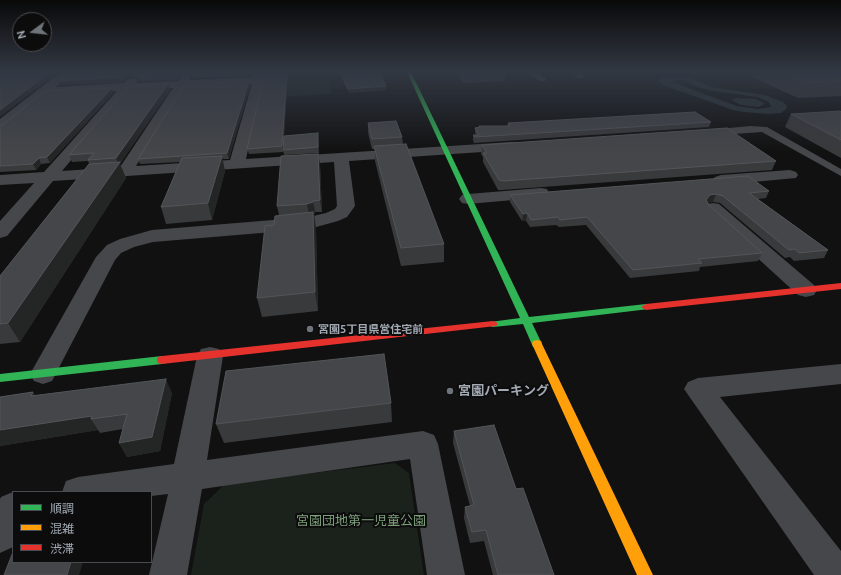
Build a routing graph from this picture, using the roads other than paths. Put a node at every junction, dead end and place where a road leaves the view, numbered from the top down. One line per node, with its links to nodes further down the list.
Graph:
1 (34, 99): 6 (street)
2 (117, 99): 16 (street)
3 (172, 99): 13 (street)
4 (253, 99): 12 (street)
5 (421, 99): 10 (street)
6 (0, 126)
7 (719, 132): 8 (street); 14 (lane)
8 (703, 134)
9 (527, 145): 10 (street)
10 (445, 150): 11 (street); 20 (street)
11 (341, 157): 12 (street); 29 (street)
12 (237, 164): 13 (street)
13 (125, 172): 16 (street)
14 (841, 173)
15 (790, 175): 18 (street)
16 (48, 177): 17 (street); 24 (street)
17 (0, 180)
18 (704, 181)
19 (555, 192): 20 (street)
20 (468, 199): 27 (street)
21 (713, 208): 22 (street)
22 (736, 227): 23 (street); 26 (street)
23 (712, 229)
24 (0, 232)
25 (841, 286): 26 (street)
26 (806, 290): 27 (street)
27 (526, 321): 28 (street); 40 (street)
28 (210, 356): 29 (street); 32 (street)
29 (42, 374): 31 (street)
30 (841, 374): 41 (street)
31 (0, 378)
32 (188, 476): 33 (street); 38 (street); 39 (street)
33 (85, 491)
34 (12, 501): 35 (street)
35 (0, 503)
36 (12, 510): 37 (street)
37 (0, 536)
38 (168, 575)
39 (446, 575)
40 (645, 575)
41 (836, 575)

